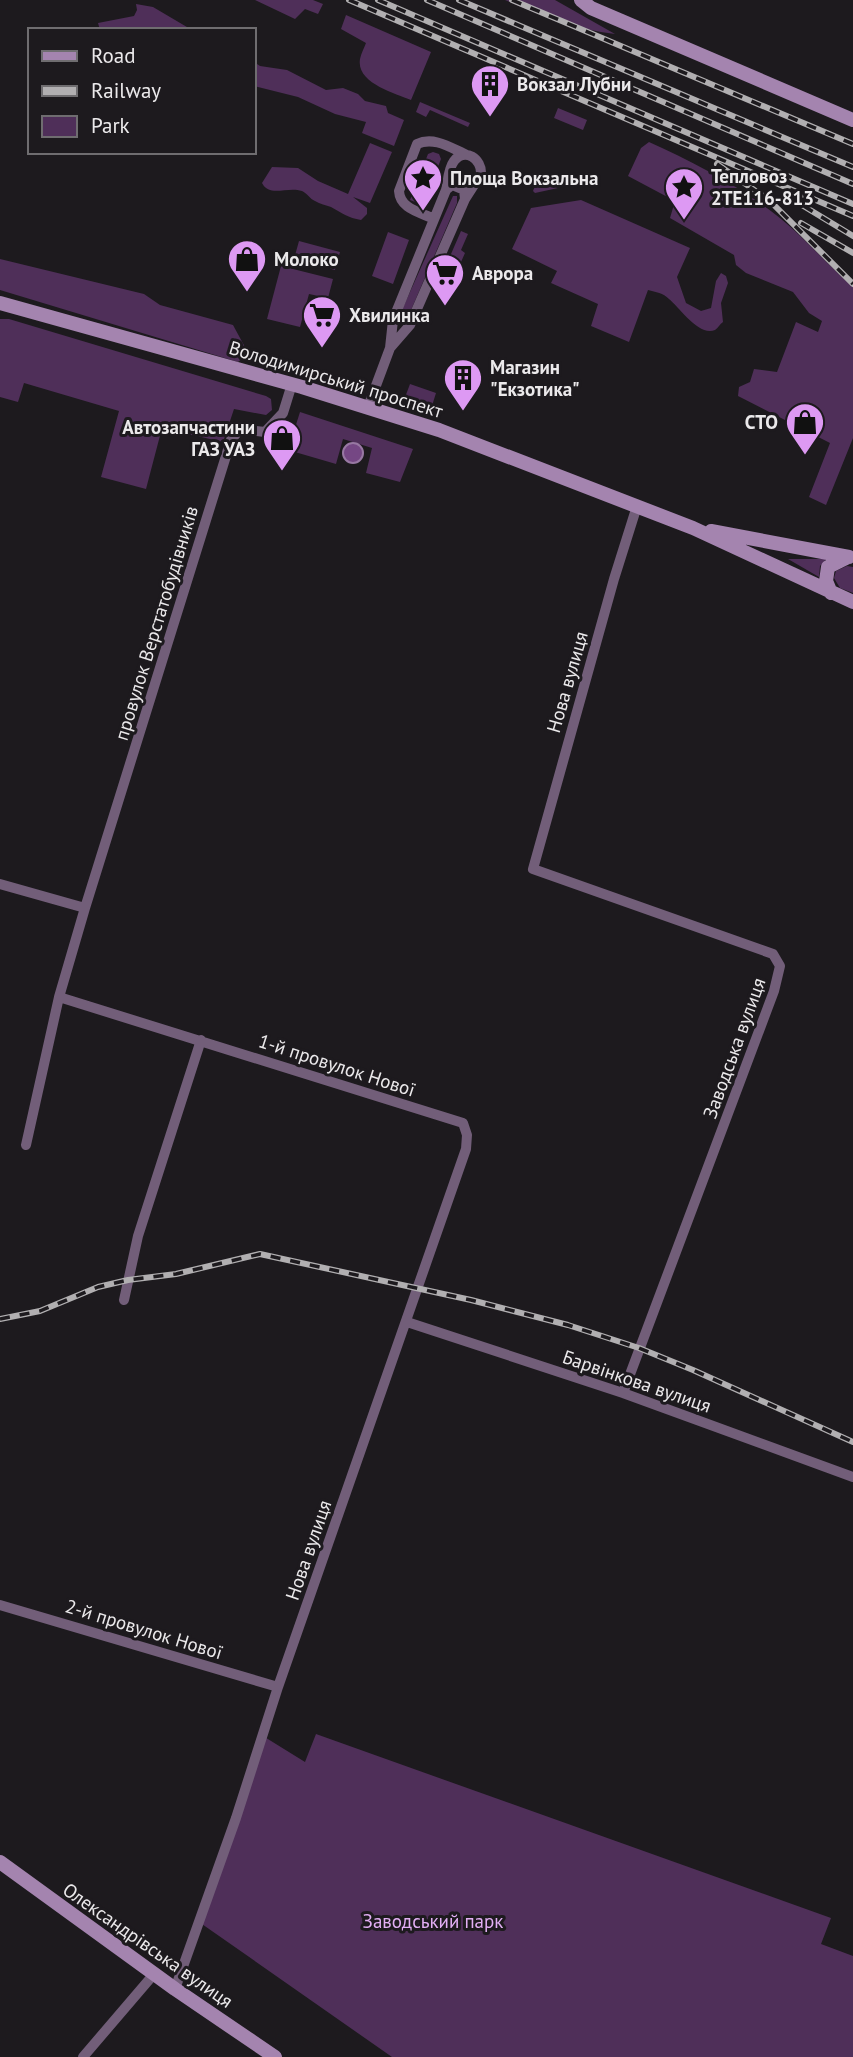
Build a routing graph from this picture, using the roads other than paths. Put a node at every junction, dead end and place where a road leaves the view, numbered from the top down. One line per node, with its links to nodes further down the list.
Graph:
1 (581, 0): 2 (main road)
2 (853, 120)
3 (467, 155): 4 (street); 5 (street); 6 (street)
4 (446, 190): 5 (street); 6 (street)
5 (465, 199): 8 (street)
6 (435, 219): 8 (street)
7 (0, 303): 9 (main road, Володимирський проспект)
8 (390, 348): 10 (street)
9 (292, 384): 10 (main road, Володимирський проспект); 18 (street, провулок Верстатобудівників)
10 (368, 407): 11 (main road, Володимирський проспект)
11 (636, 506): 12 (main road, Володимирський проспект); 16 (street, Нова вулиця)
12 (693, 528): 13 (main road, Володимирський проспект); 14 (main road, Володимирський проспект)
13 (851, 557): 14 (main road, Володимирський проспект)
14 (831, 593): 15 (main road, Володимирський проспект)
15 (853, 602)
16 (533, 869): 25 (street, Заводська вулиця)
17 (0, 884): 18 (street)
18 (85, 908): 19 (street, провулок Верстатобудівників)
19 (59, 997): 20 (street, 1-й провулок Нової); 22 (street, провулок Верстатобудівників)
20 (201, 1040): 21 (street, 1-й провулок Нової); 23 (street)
21 (463, 1123): 24 (street, Нова вулиця)
22 (26, 1145)
23 (124, 1300)
24 (407, 1322): 25 (street, Барвінкова вулиця); 28 (street, Нова вулиця)
25 (623, 1393): 26 (street, Барвінкова вулиця)
26 (853, 1478)
27 (0, 1605): 28 (street, 2-й провулок Нової)
28 (278, 1688): 31 (street, Нова вулиця)
29 (0, 1862): 30 (main road, Олександрівська вулиця)
30 (155, 1974): 31 (main road, Олександрівська вулиця); 32 (street)
31 (175, 1989): 33 (main road, Олександрівська вулиця)
32 (83, 2057)
33 (275, 2057)

